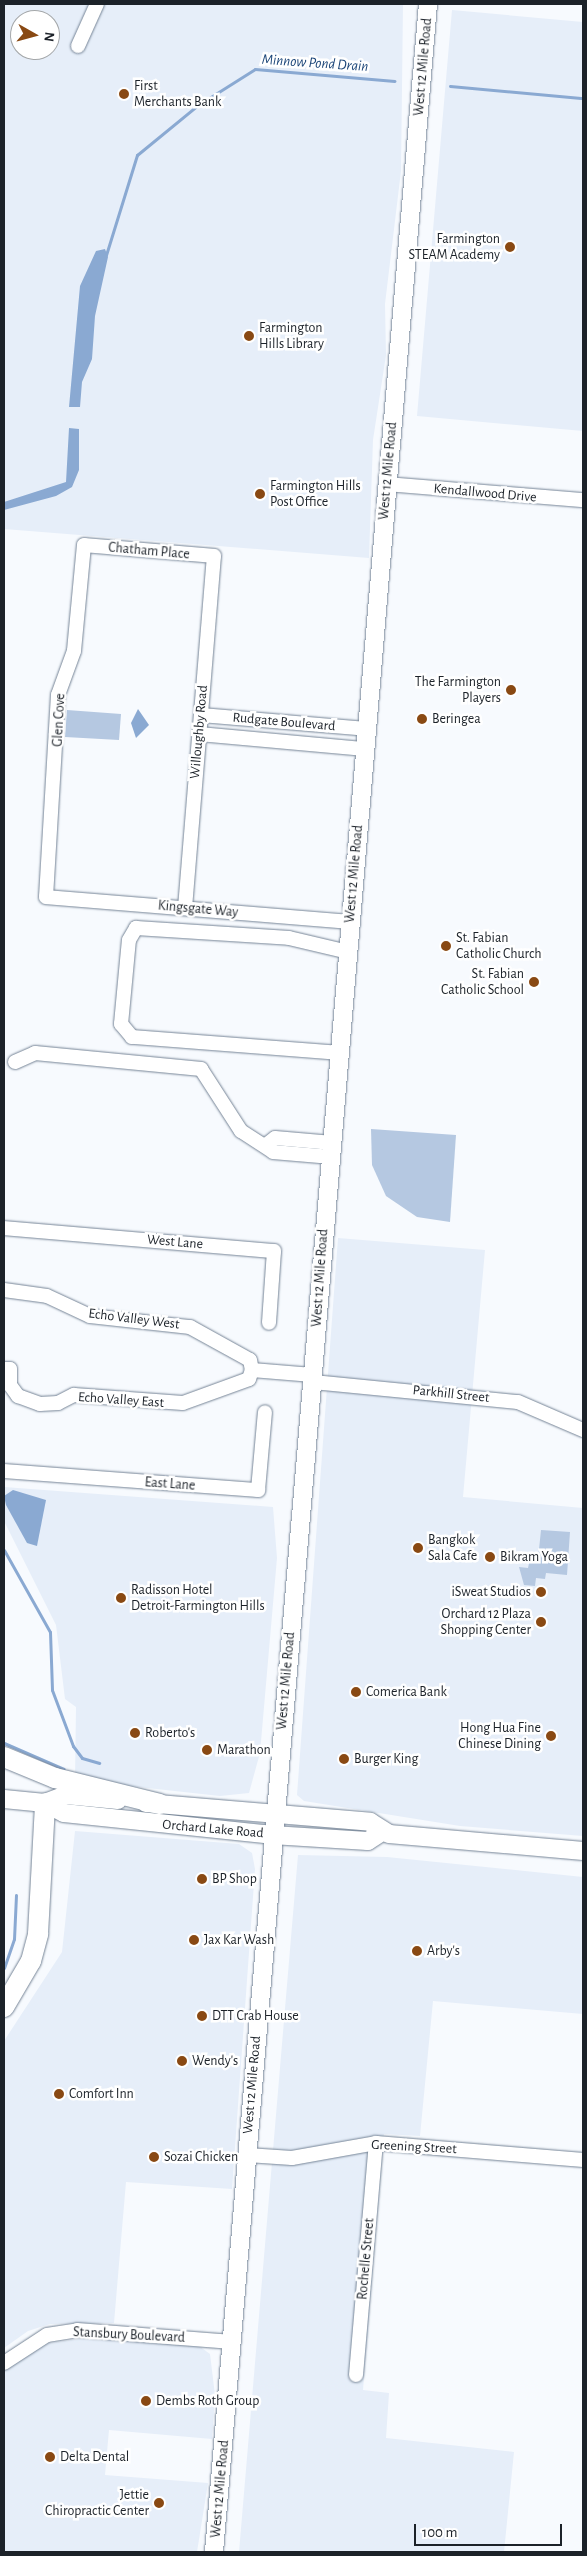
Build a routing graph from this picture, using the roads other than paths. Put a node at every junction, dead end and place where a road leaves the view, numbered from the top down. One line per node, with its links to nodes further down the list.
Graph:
1 (96, 4): 3 (street)
2 (428, 4): 4 (main road, West 12 Mile Road)
3 (78, 46)
4 (387, 484): 5 (street, Kendallwood Drive); 9 (main road, West 12 Mile Road)
5 (583, 500)
6 (84, 545): 7 (street, Chatham Place); 12 (street, Glen Cove)
7 (214, 556): 8 (street, Willoughby Road)
8 (201, 715): 9 (street, Rudgate Boulevard); 10 (street, Willoughby Road)
9 (366, 729): 11 (main road, West 12 Mile Road)
10 (200, 734): 11 (street, Rudgate Boulevard); 13 (street, Willoughby Road)
11 (365, 749): 14 (main road, West 12 Mile Road)
12 (46, 896): 13 (street, Kingsgate Way)
13 (185, 908): 14 (street, Kingsgate Way)
14 (350, 922): 15 (main road, West 12 Mile Road)
15 (348, 952): 16 (main road, West 12 Mile Road); 16 (street)
16 (341, 1052): 18 (main road, West 12 Mile Road)
17 (15, 1062): 18 (street)
18 (332, 1150): 24 (main road, West 12 Mile Road)
19 (4, 1228): 21 (street, West Lane)
20 (4, 1290): 23 (street, Echo Valley West)
21 (269, 1323)
22 (4, 1369): 23 (street, Echo Valley East)
23 (252, 1370): 24 (street, Parkhill Street)
24 (313, 1379): 26 (street, Parkhill Street); 32 (main road, West 12 Mile Road)
25 (265, 1412): 27 (street, East Lane)
26 (583, 1430)
27 (4, 1471)
28 (4, 1757): 31 (highway)
29 (4, 1799): 30 (main road, Orchard Lake Road)
30 (45, 1803): 31 (main road, Orchard Lake Road); 34 (main road, Orchard Lake Road); 36 (highway)
31 (160, 1804): 32 (main road, Orchard Lake Road)
32 (274, 1814): 33 (main road, Orchard Lake Road); 34 (main road, West 12 Mile Road)
33 (382, 1832): 34 (main road, Orchard Lake Road); 35 (main road, Orchard Lake Road)
34 (272, 1834): 38 (main road, West 12 Mile Road)
35 (583, 1851)
36 (4, 2007)
37 (376, 2143): 38 (street, Greening Street); 39 (street, Greening Street); 42 (street, Rochelle Street)
38 (247, 2155): 40 (main road, West 12 Mile Road)
39 (583, 2160)
40 (233, 2342): 41 (street, Stansbury Boulevard); 43 (main road, West 12 Mile Road)
41 (4, 2363)
42 (356, 2375)
43 (214, 2552)

